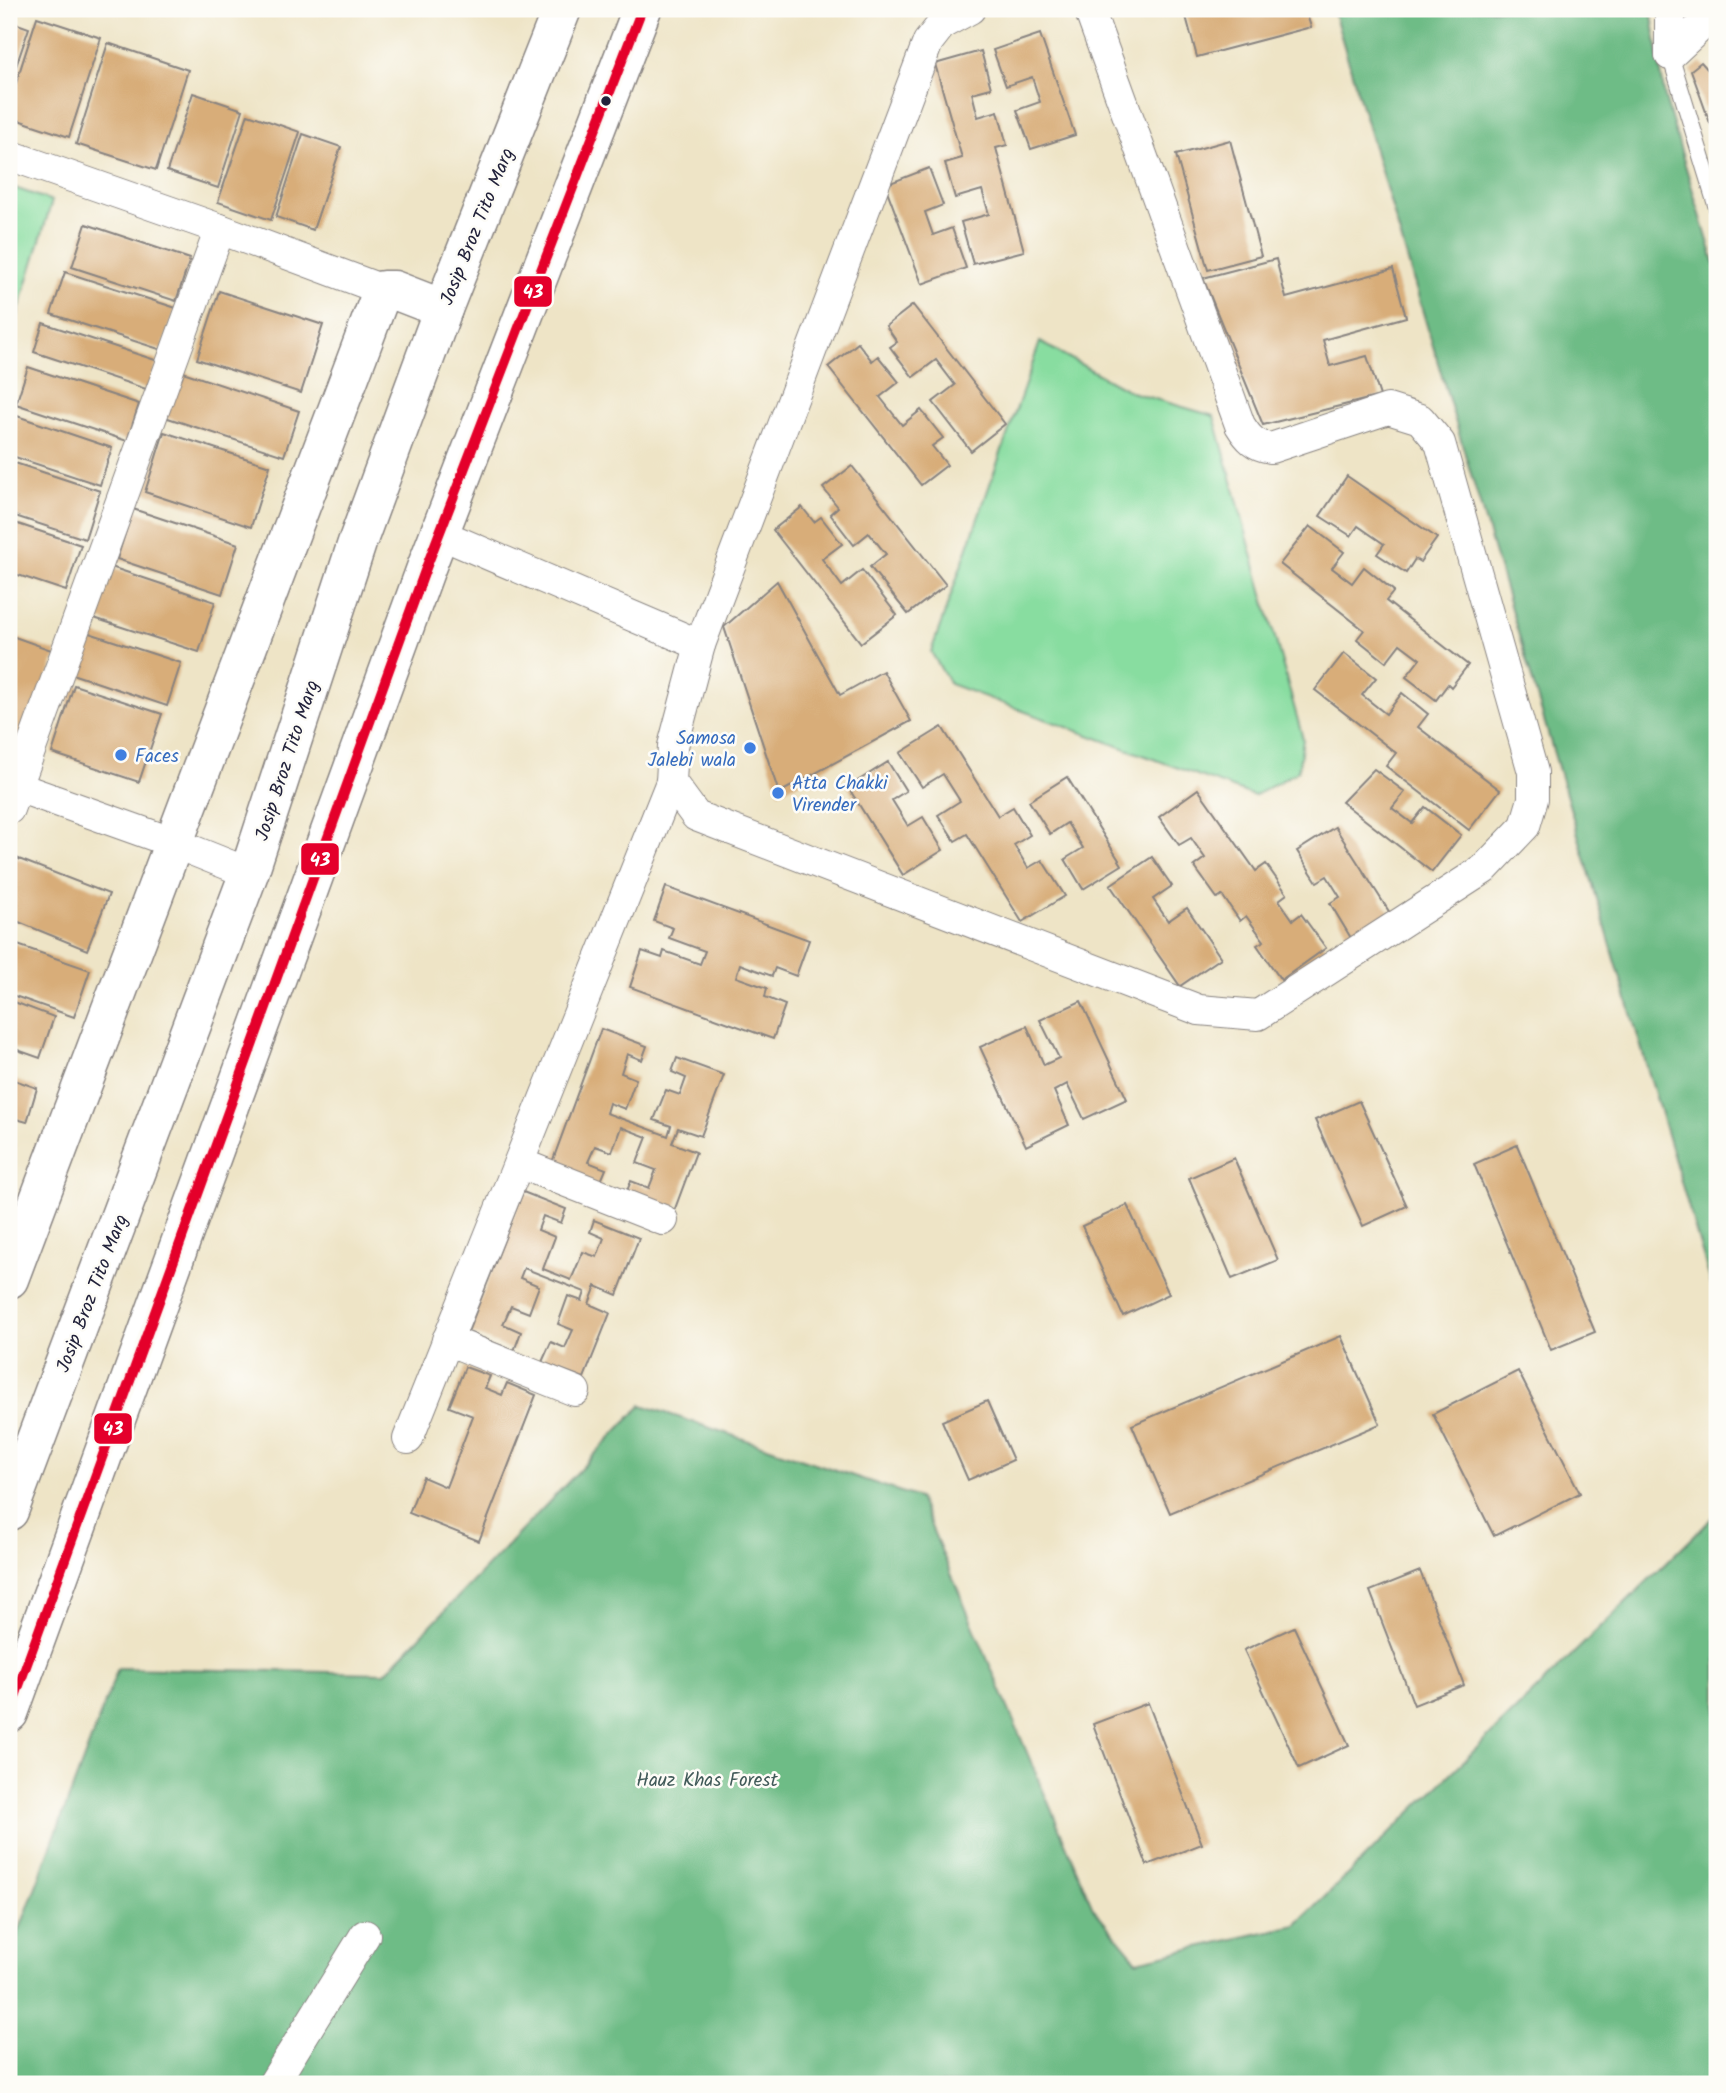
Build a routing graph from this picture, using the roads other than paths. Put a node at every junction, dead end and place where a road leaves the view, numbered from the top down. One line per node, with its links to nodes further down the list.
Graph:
1 (562, 9): 12 (main road, Josip Broz Tito Marg)
2 (642, 9): 13 (main road)
3 (970, 9): 14 (street)
4 (1089, 9): 15 (street)
5 (1670, 9): 7 (street)
6 (1717, 11): 7 (street)
7 (1670, 55): 9 (lane)
8 (9, 155): 10 (street)
9 (1717, 208)
10 (220, 229): 11 (street); 16 (street)
11 (383, 290): 12 (main road); 17 (main road)
12 (443, 309): 18 (main road, Josip Broz Tito Marg)
13 (440, 534): 14 (street); 26 (main road)
14 (700, 645): 15 (street)
15 (671, 782): 19 (street)
16 (11, 794): 17 (street)
17 (174, 843): 18 (street); 21 (main road)
18 (249, 873): 25 (main road, Josip Broz Tito Marg)
19 (519, 1163): 20 (street); 22 (street)
20 (663, 1220)
21 (9, 1279)
22 (447, 1340): 23 (street); 24 (street)
23 (575, 1391)
24 (408, 1440)
25 (9, 1511)
26 (9, 1713)
27 (365, 1935): 28 (street)
28 (273, 2084)

